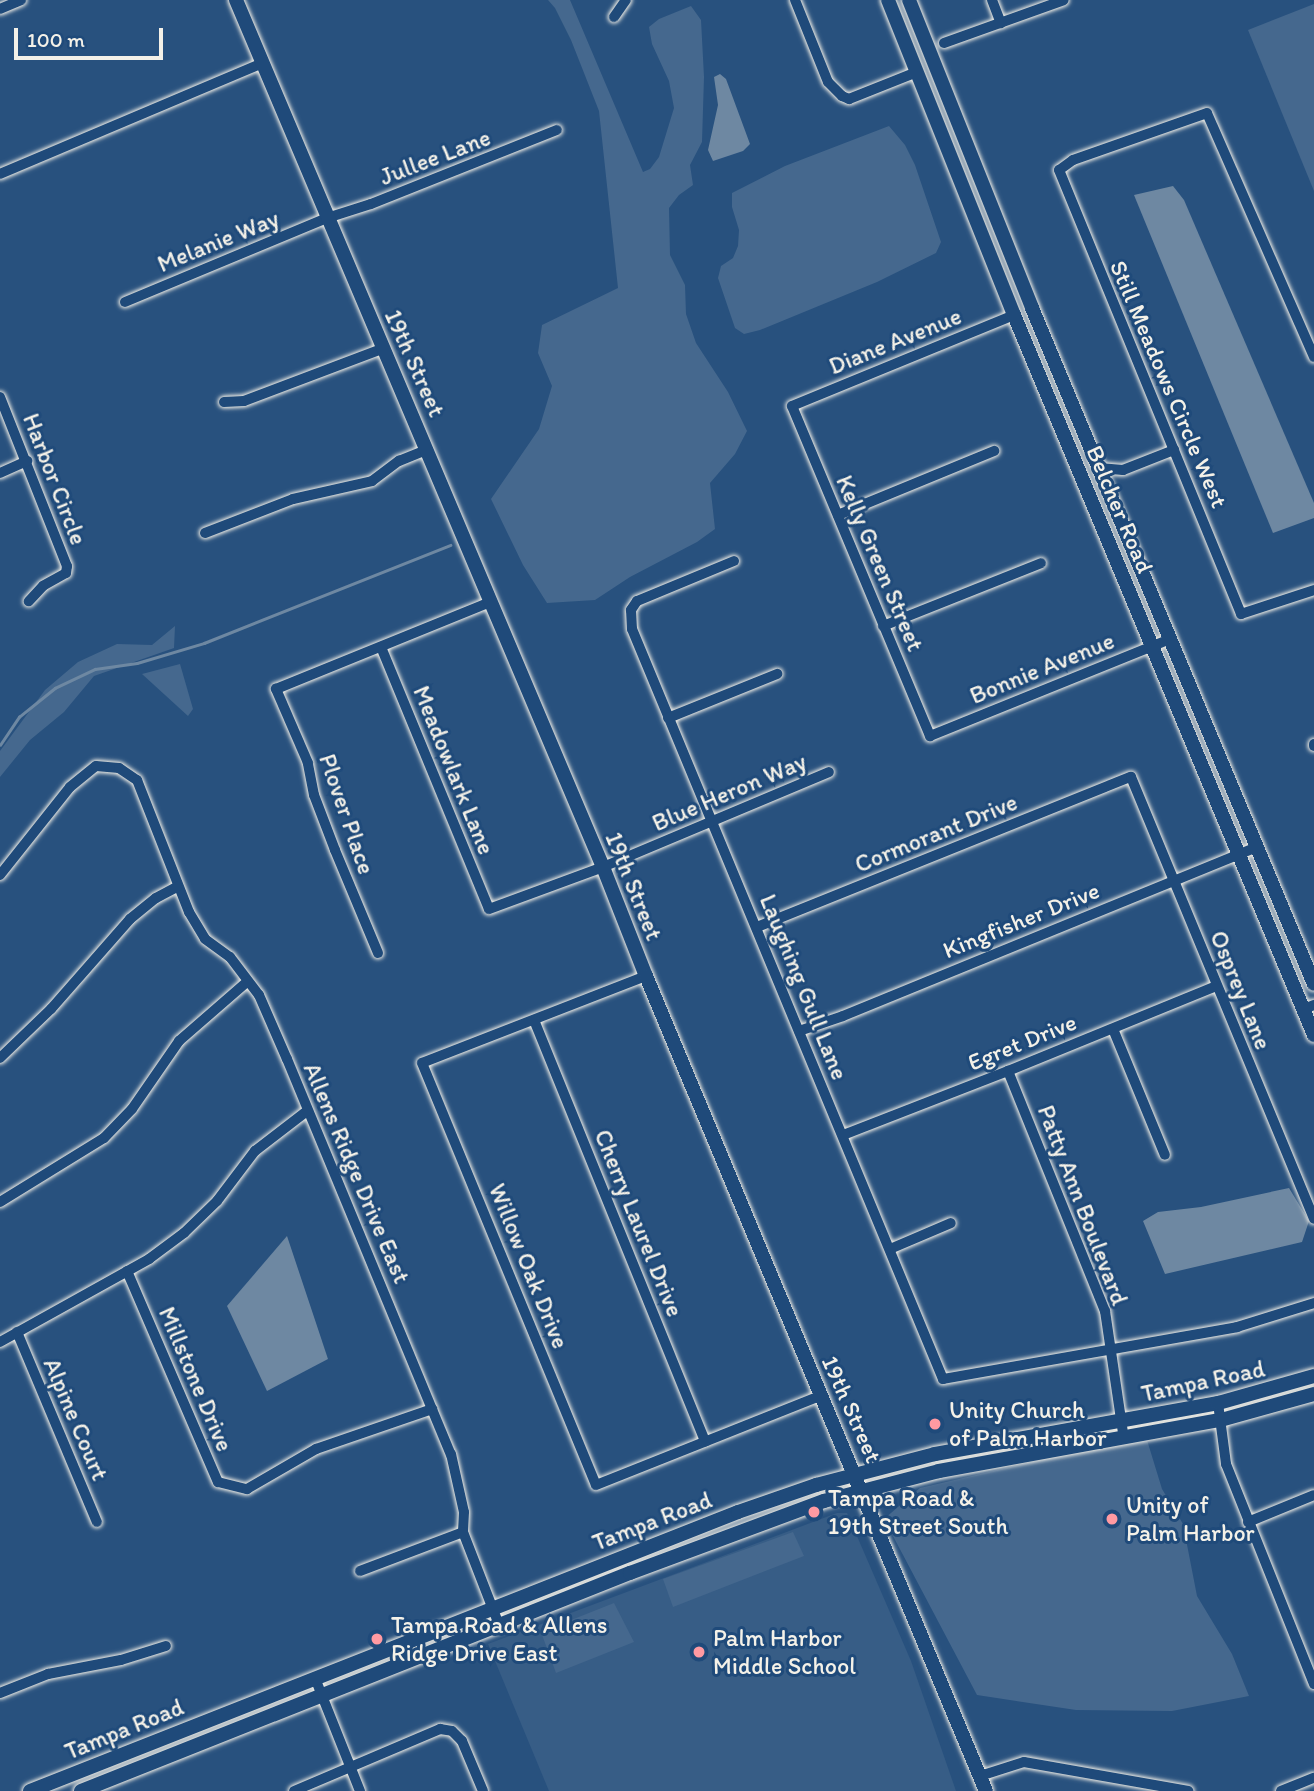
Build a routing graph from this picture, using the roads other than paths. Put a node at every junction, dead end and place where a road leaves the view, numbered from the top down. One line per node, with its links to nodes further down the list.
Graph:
1 (21, 0): 9 (street)
2 (236, 0): 13 (main road, 19th Street)
3 (626, 0): 10 (street)
4 (795, 0): 14 (street)
5 (888, 0): 14 (main road, Belcher Road)
6 (909, 0): 29 (main road, Belcher Road)
7 (992, 0): 11 (street)
8 (1064, 0): 11 (street)
9 (0, 9)
10 (614, 17)
11 (1001, 23): 12 (street)
12 (944, 43)
13 (263, 63): 16 (street); 17 (main road, 19th Street)
14 (917, 72): 19 (main road, Belcher Road)
15 (558, 130): 17 (street, Jullee Lane)
16 (0, 174)
17 (327, 218): 18 (street, Melanie Way); 20 (main road, 19th Street)
18 (125, 302)
19 (1014, 315): 24 (street, Diane Avenue); 40 (main road, Belcher Road)
20 (384, 348): 23 (street); 25 (main road, 19th Street)
21 (1314, 357): 26 (street, Still Meadows Circle West)
22 (0, 397): 28 (street, Harbor Circle)
23 (224, 402)
24 (792, 405): 31 (street, Kelly Green Street)
25 (428, 449): 32 (street); 37 (main road, 19th Street)
26 (1174, 450): 29 (street); 35 (street, Still Meadows Circle West)
27 (994, 452): 31 (street)
28 (27, 461): 30 (street); 36 (street, Harbor Circle)
29 (1099, 468): 39 (main road, Belcher Road)
30 (0, 473)
31 (838, 515): 38 (street, Kelly Green Street)
32 (205, 533)
33 (734, 561): 43 (street, Laughing Gull Lane)
34 (1041, 563): 38 (street)
35 (1314, 590)
36 (29, 601)
37 (489, 602): 41 (street); 50 (main road, 19th Street)
38 (883, 626): 44 (street, Kelly Green Street)
39 (1170, 639): 40 (street, Bonnie Avenue); 48 (main road, Belcher Road)
40 (1153, 646): 44 (street, Bonnie Avenue); 49 (main road, Belcher Road)
41 (381, 647): 54 (street, Meadowlark Lane); 56 (street, Plover Place)
42 (778, 674): 43 (street)
43 (668, 718): 47 (street, Laughing Gull Lane)
44 (930, 736)
45 (829, 772): 47 (street, Blue Heron Way)
46 (1131, 777): 52 (street, Osprey Lane); 55 (street, Cormorant Drive)
47 (714, 821): 50 (street, Blue Heron Way); 55 (street, Laughing Gull Lane)
48 (1257, 847): 49 (street, Kingfisher Drive); 59 (main road, Belcher Road)
49 (1239, 855): 52 (street, Kingfisher Drive); 61 (main road, Belcher Road)
50 (603, 867): 54 (street, Blue Heron Way); 57 (main road, 19th Street)
51 (0, 875): 53 (street, Allens Ridge Drive East)
52 (1175, 881): 60 (street, Osprey Lane); 64 (street, Kingfisher Drive)
53 (177, 887): 58 (street, Allens Ridge Drive East); 66 (street)
54 (489, 909)
55 (757, 927): 64 (street, Laughing Gull Lane)
56 (378, 954)
57 (646, 976): 62 (street, Willow Oak Drive); 82 (main road, 19th Street)
58 (248, 981): 68 (street, Allens Ridge Drive East); 71 (street)
59 (1314, 984)
60 (1216, 986): 63 (street, Egret Drive); 72 (street, Osprey Lane)
61 (1309, 1007): 65 (main road, Belcher Road)
62 (534, 1020): 88 (street, Cherry Laurel Drive); 88 (street, Willow Oak Drive)
63 (1113, 1029): 67 (street, Egret Drive); 70 (street)
64 (799, 1031): 69 (street, Laughing Gull Lane)
65 (1314, 1035)
66 (0, 1058)
67 (1008, 1072): 69 (street, Egret Drive); 79 (street, Patty Ann Boulevard)
68 (307, 1111): 75 (street); 84 (street, Allens Ridge Drive East)
69 (843, 1135): 74 (street, Laughing Gull Lane)
70 (1165, 1155)
71 (0, 1202)
72 (1314, 1219)
73 (951, 1223): 74 (street)
74 (890, 1249): 79 (street, Laughing Gull Lane)
75 (127, 1271): 77 (street); 84 (street, Millstone Drive)
76 (1314, 1303): 79 (street)
77 (17, 1332): 78 (street); 92 (street, Alpine Court)
78 (0, 1342)
79 (1111, 1349): 86 (street, Patty Ann Boulevard)
80 (1314, 1376): 83 (main road, Tampa Road)
81 (1314, 1394): 85 (main road, Tampa Road)
82 (820, 1396): 88 (street, Willow Oak Drive); 89 (main road, 19th Street)
83 (1218, 1403): 85 (street); 86 (main road, Tampa Road)
84 (432, 1409): 94 (street, Allens Ridge Drive East)
85 (1222, 1420): 87 (main road, Tampa Road); 93 (street)
86 (1121, 1421): 87 (street, Patty Ann Boulevard); 89 (main road, Tampa Road)
87 (1124, 1439): 90 (main road, Tampa Road)
88 (705, 1442)
89 (856, 1474): 90 (main road, 19th Street); 95 (main road, Tampa Road)
90 (862, 1490): 97 (main road, Tampa Road); 106 (main road, 19th Street)
91 (1314, 1495): 93 (street)
92 (97, 1522)
93 (1248, 1522): 102 (street)
94 (463, 1532): 96 (street); 98 (street, Allens Ridge Drive East)
95 (623, 1557): 97 (main road); 98 (main road, Tampa Road)
96 (360, 1571)
97 (629, 1573): 99 (main road, Tampa Road)
98 (493, 1609): 99 (street, Allens Ridge Drive East); 101 (main road, Tampa Road)
99 (499, 1625): 104 (main road, Tampa Road)
100 (166, 1646): 103 (street)
101 (315, 1678): 104 (street); 109 (main road, Tampa Road)
102 (1314, 1684)
103 (0, 1692)
104 (321, 1695): 105 (street); 110 (main road, Tampa Road)
105 (349, 1767): 111 (street); 112 (street); 113 (street)
106 (980, 1776): 108 (street); 114 (main road, 19th Street)
107 (1314, 1778): 116 (street)
108 (1137, 1786): 115 (street)
109 (30, 1791)
110 (81, 1791)
111 (293, 1791)
112 (359, 1791)
113 (483, 1791)
114 (986, 1791)
115 (1188, 1791)
116 (1281, 1791)

